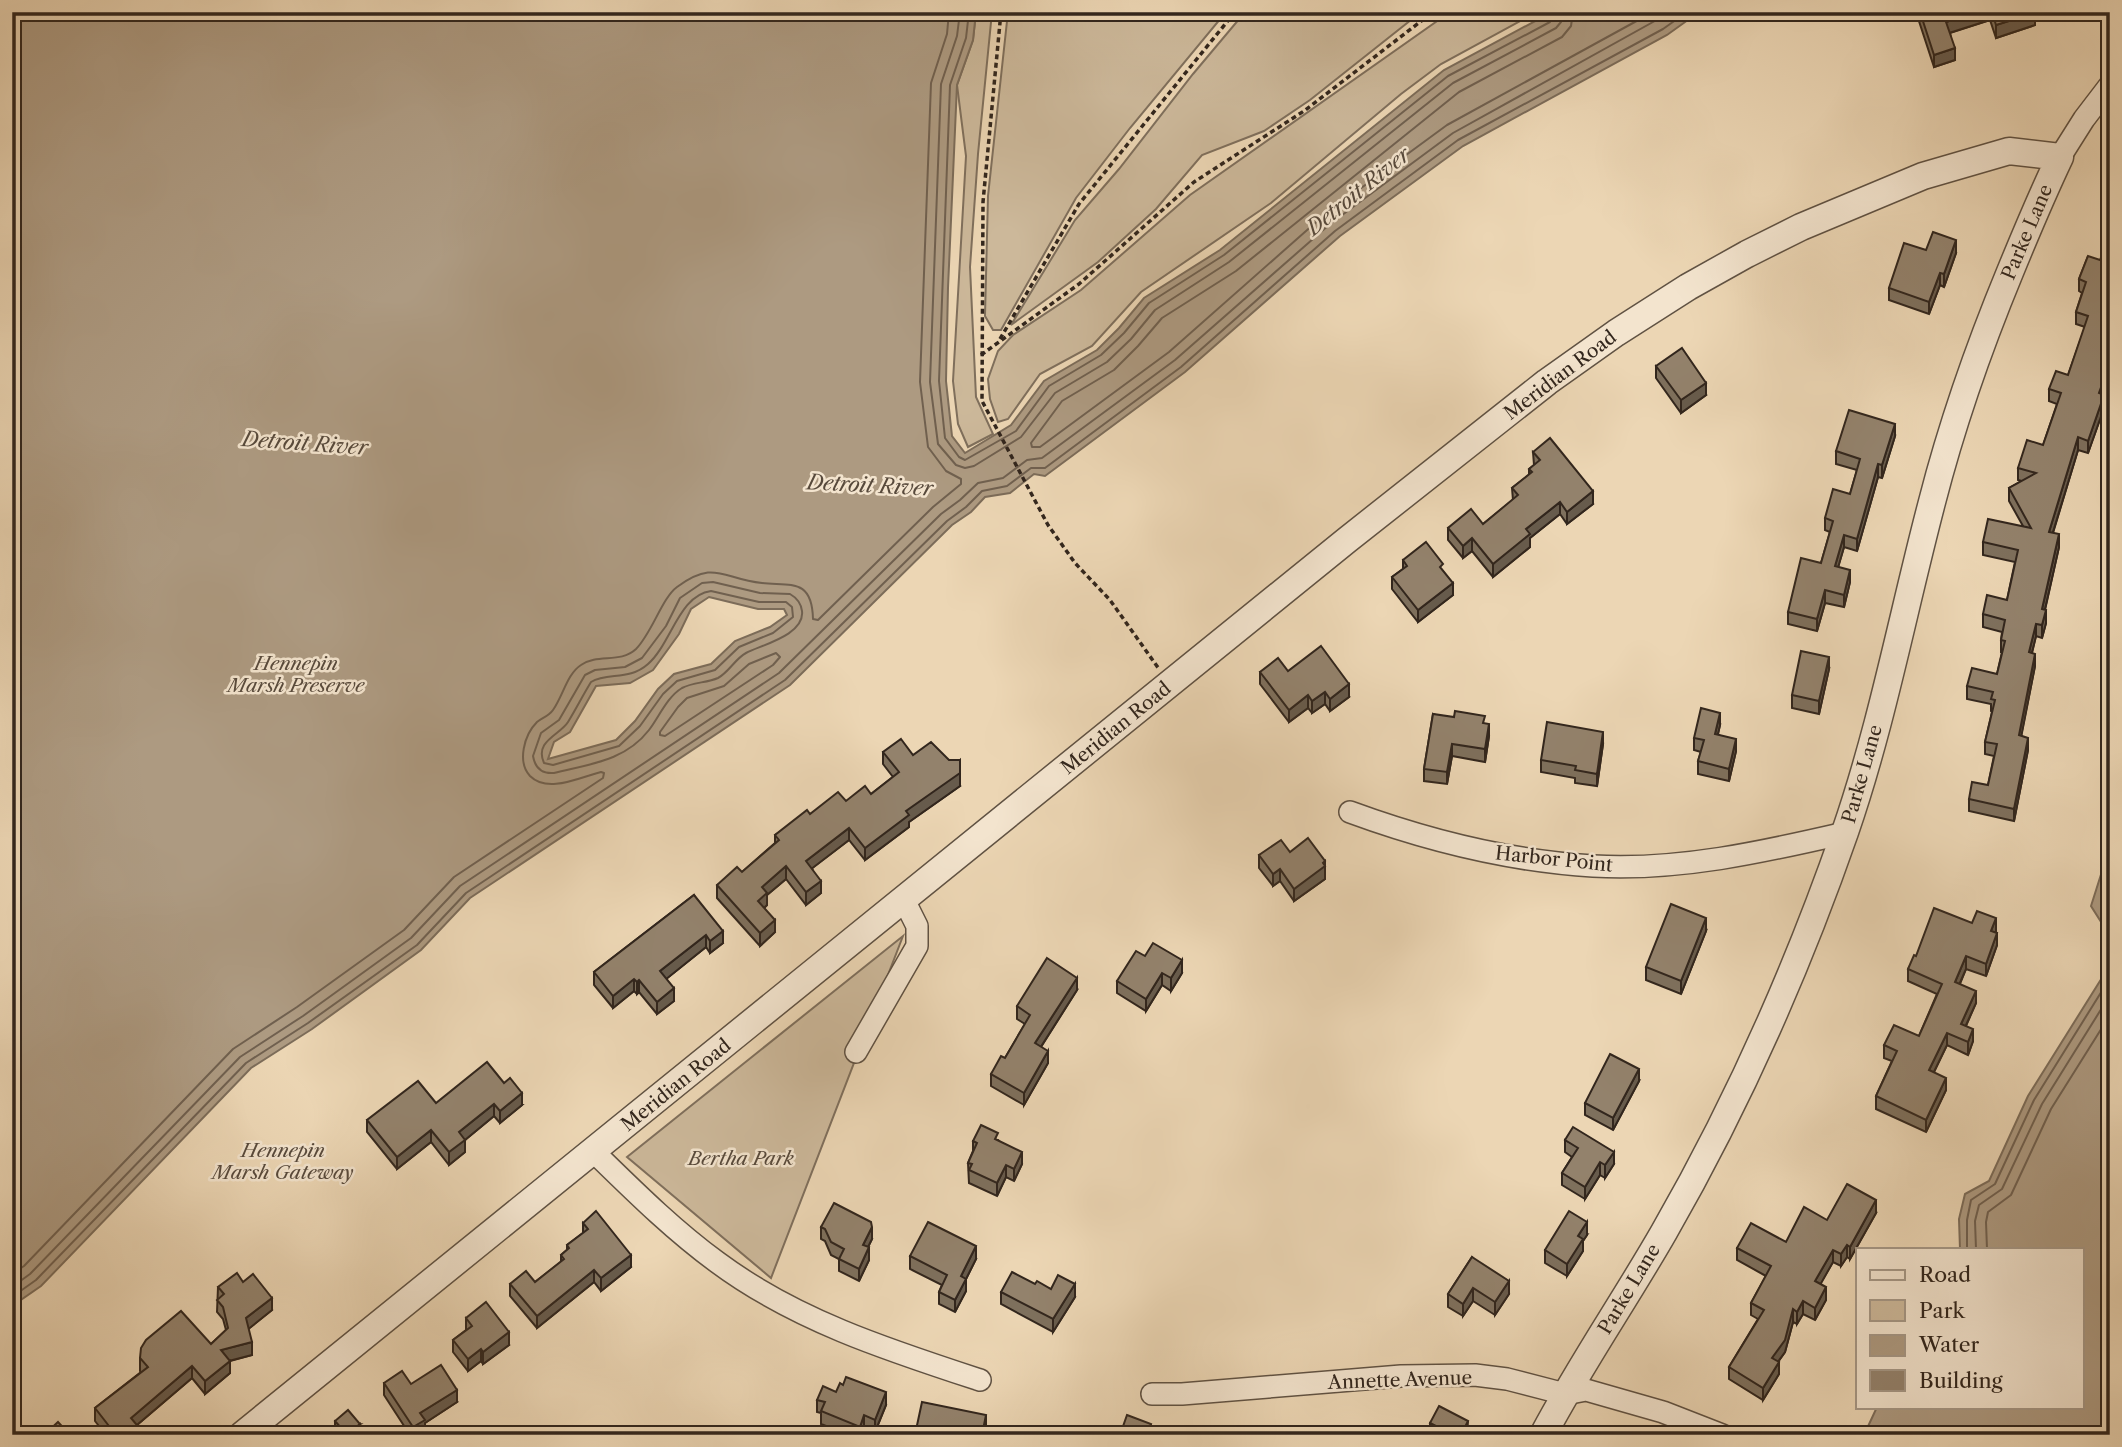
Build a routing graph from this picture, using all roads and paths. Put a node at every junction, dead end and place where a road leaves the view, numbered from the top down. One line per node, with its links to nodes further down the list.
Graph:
1 (1001, 12): 7 (path)
2 (1235, 12): 6 (path)
3 (1433, 12): 6 (path)
4 (2110, 85): 5 (street, Parke Lane)
5 (2060, 157): 10 (street, Parke Lane); 11 (street, Meridian Road)
6 (999, 341): 7 (path)
7 (981, 355): 8 (path)
8 (1152, 658)
9 (1350, 812): 10 (street, Harbor Point)
10 (1845, 833): 16 (street, Parke Lane)
11 (904, 900): 12 (street); 13 (street, Meridian Road)
12 (856, 1052)
13 (593, 1151): 14 (street); 17 (street, Meridian Road)
14 (980, 1380)
15 (1152, 1394): 16 (street, Annette Avenue)
16 (1565, 1394): 18 (street, Parke Lane); 19 (street, Annette Avenue)
17 (242, 1435)
18 (1543, 1435)
19 (1722, 1435)

